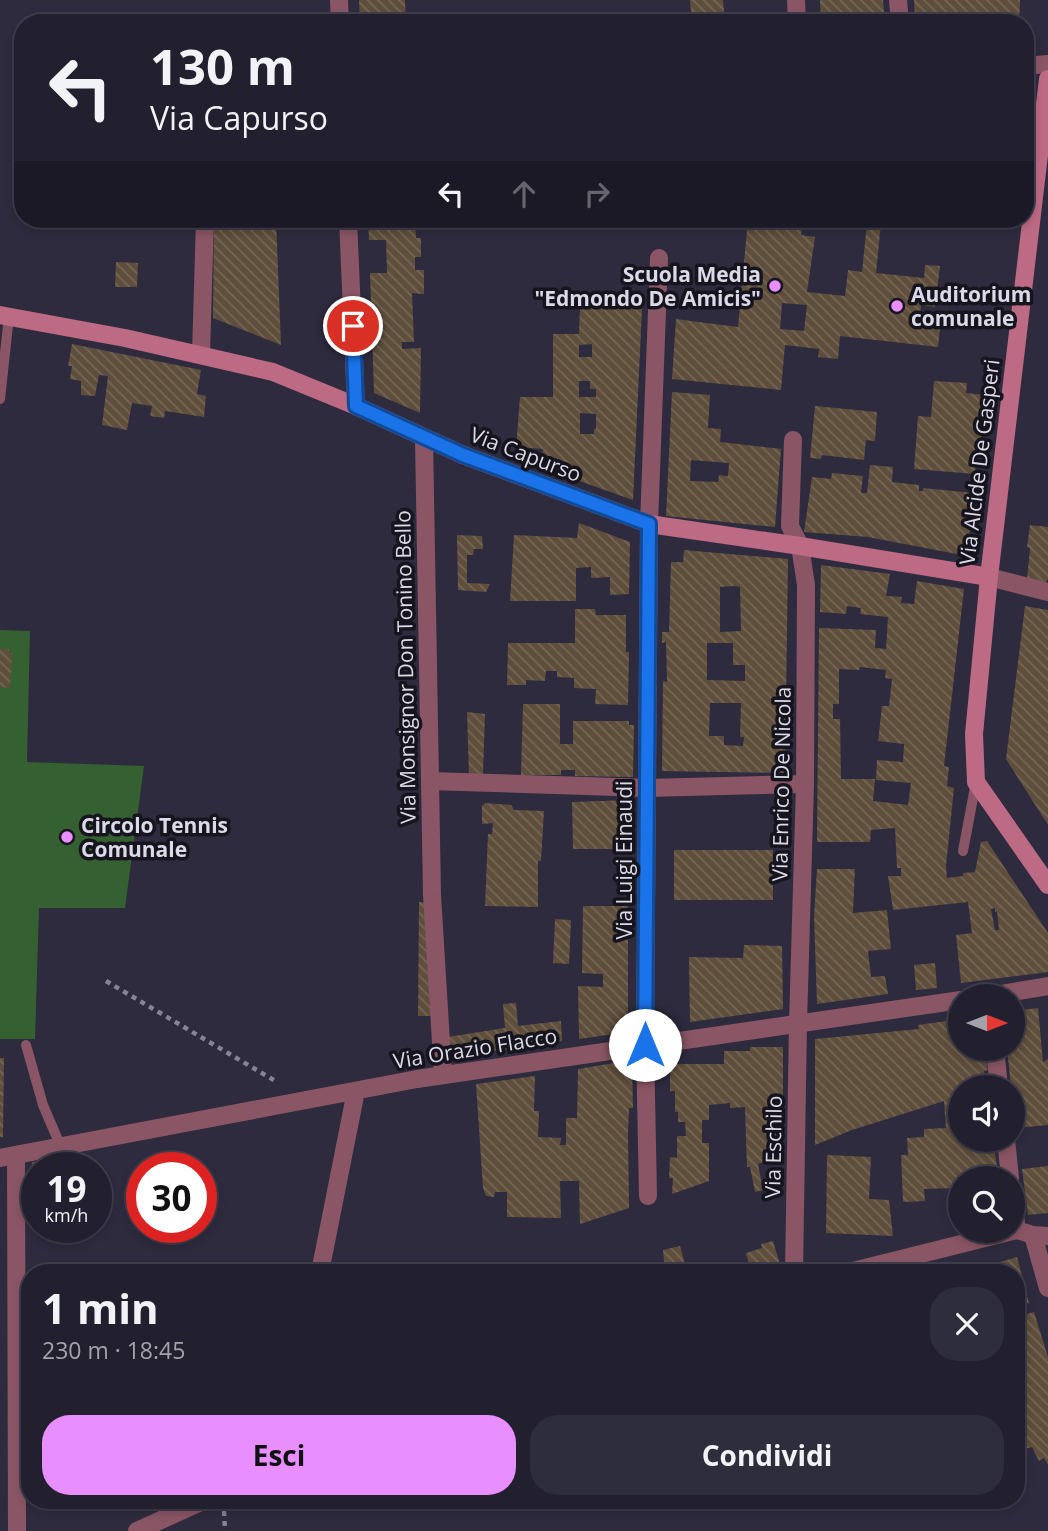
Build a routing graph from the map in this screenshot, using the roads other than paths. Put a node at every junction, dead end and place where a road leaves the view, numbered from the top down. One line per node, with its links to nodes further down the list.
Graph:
1 (1048, 79): 2 (street, Via Alcide De Gasperi)
2 (1044, 142): 3 (street, Via Alcide De Gasperi)
3 (1034, 221)
4 (205, 228): 9 (street)
5 (348, 228): 11 (street)
6 (1033, 228): 16 (street, Via Alcide De Gasperi)
7 (659, 258): 14 (street, Via Luigi Einaudi)
8 (5, 315): 9 (street, Via Capurso); 10 (lane)
9 (201, 354): 11 (street, Via Capurso)
10 (0, 399)
11 (356, 406): 12 (street, Via Capurso)
12 (424, 439): 14 (street, Via Capurso); 18 (street, Via Monsignor Don Tonino Bello)
13 (793, 440): 15 (street, Via Enrico De Nicola)
14 (649, 524): 15 (street, Via Capurso); 21 (street, Via Luigi Einaudi)
15 (800, 545): 16 (street, Via Capurso); 20 (street, Via Enrico De Nicola)
16 (989, 577): 17 (street, Via Capurso); 19 (street, Via Alcide De Gasperi)
17 (1048, 592)
18 (430, 781): 21 (street); 30 (street, Via Monsignor Don Tonino Bello)
19 (976, 782): 22 (lane, Via Alcide De Gasperi); 23 (street)
20 (805, 784): 21 (street); 27 (street, Via Enrico De Nicola)
21 (647, 788): 29 (street, Via Luigi Einaudi)
22 (963, 851)
23 (1048, 885)
24 (1048, 986): 25 (street)
25 (1026, 990)
26 (948, 1002): 27 (street, Via Orazio Flacco)
27 (798, 1023): 29 (street, Via Orazio Flacco); 37 (street, Via Eschilo)
28 (26, 1045): 32 (lane)
29 (645, 1045): 30 (street, Via Orazio Flacco); 34 (street, Via Luigi Einaudi)
30 (443, 1075): 31 (street, Via Orazio Flacco)
31 (356, 1091): 32 (street, Via Orazio Flacco); 36 (street)
32 (61, 1147): 33 (street, Via Orazio Flacco)
33 (8, 1157): 41 (street)
34 (648, 1196)
35 (1032, 1234): 38 (street); 39 (street)
36 (322, 1264)
37 (794, 1264)
38 (888, 1264)
39 (1048, 1289)
40 (185, 1509): 42 (street)
41 (17, 1531)
42 (137, 1531)

